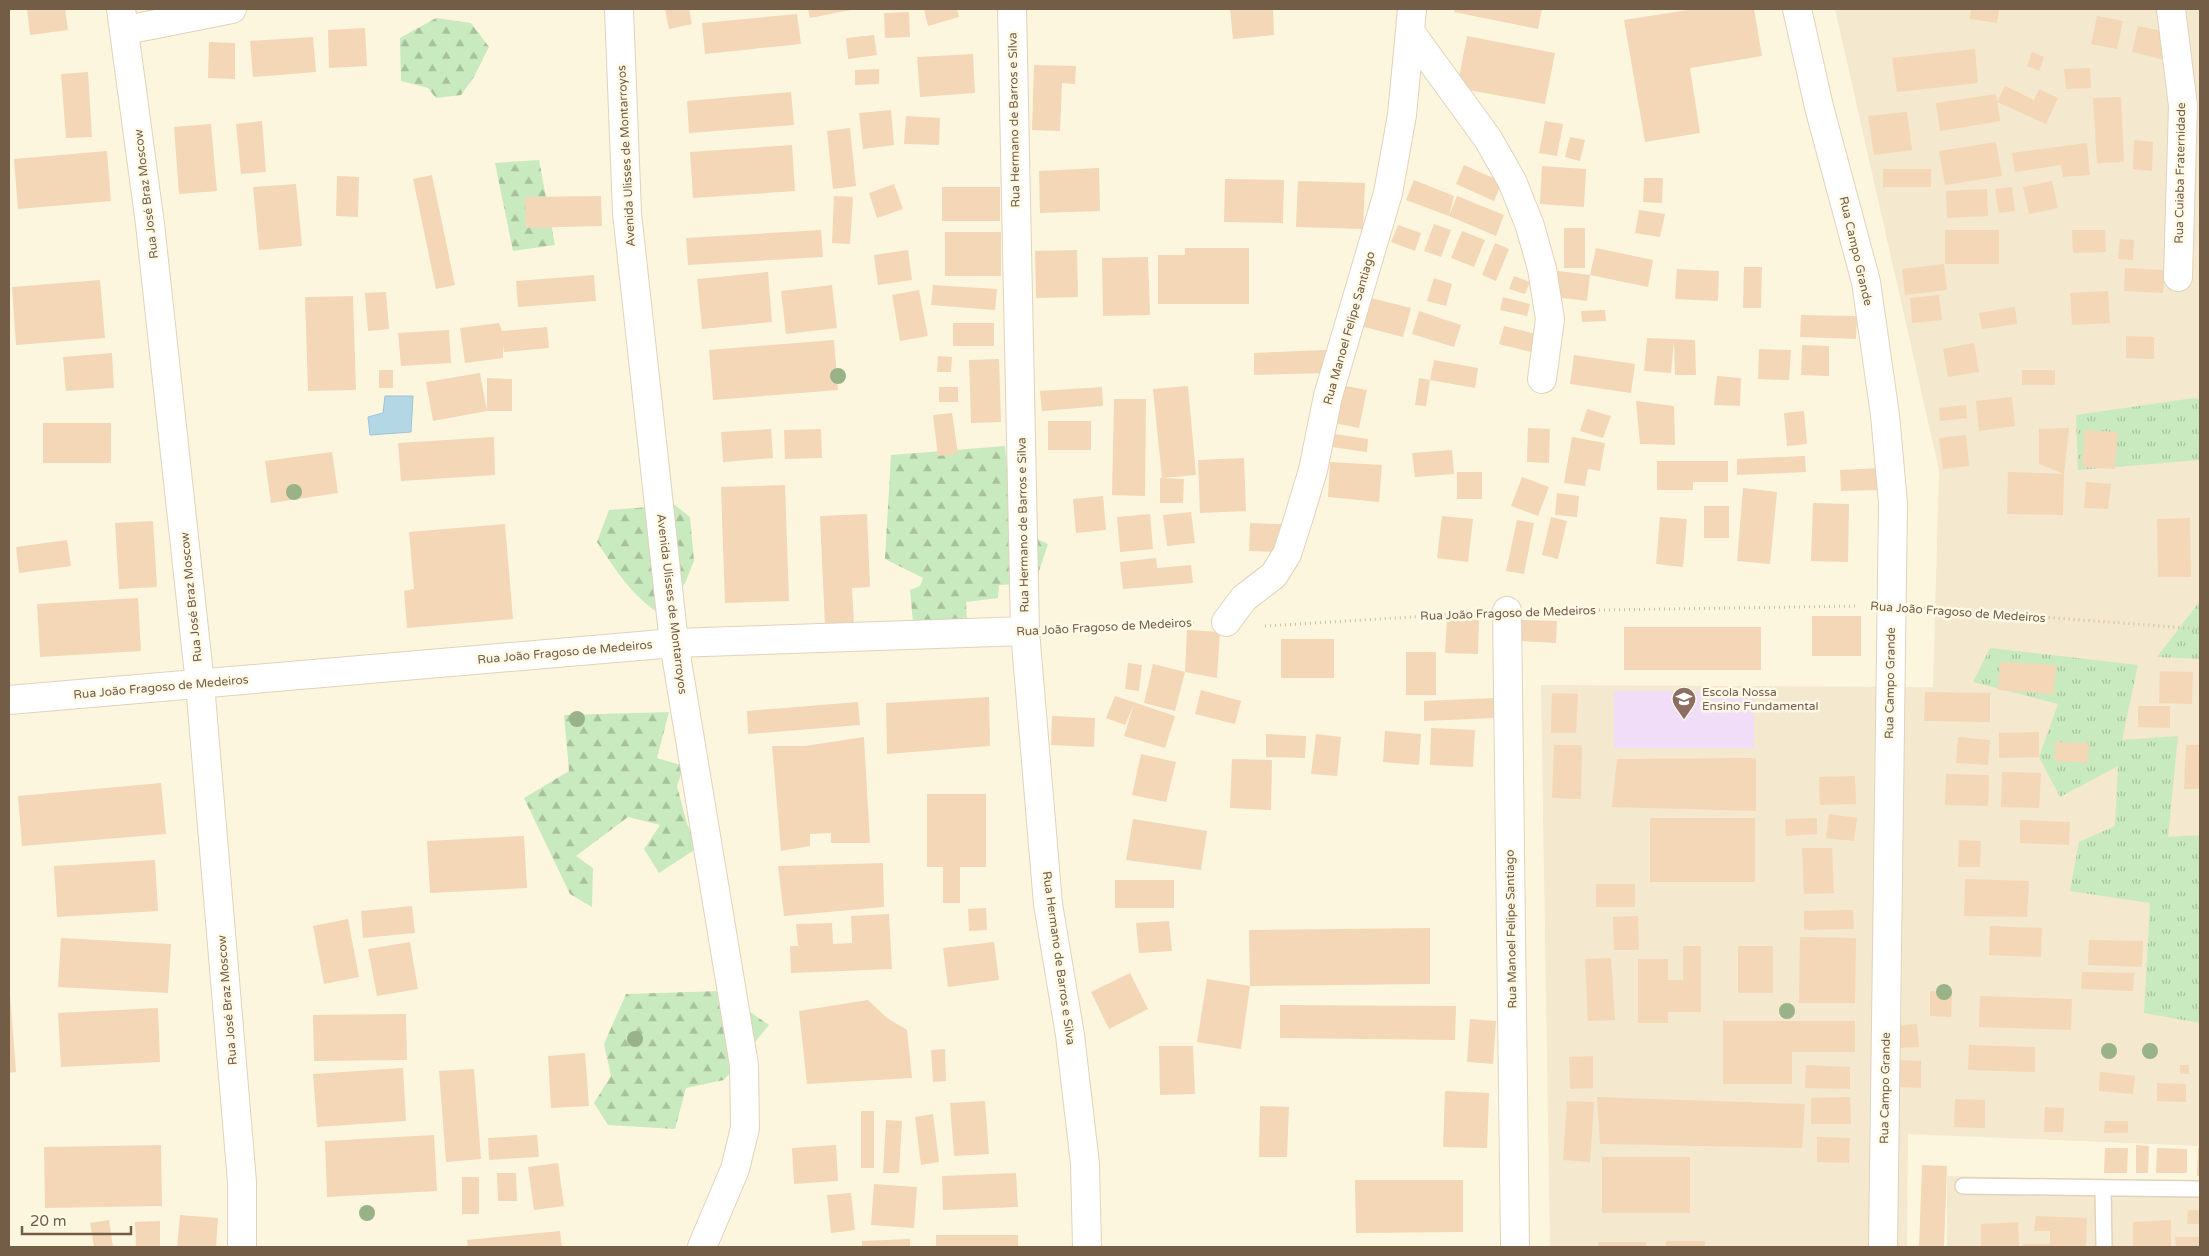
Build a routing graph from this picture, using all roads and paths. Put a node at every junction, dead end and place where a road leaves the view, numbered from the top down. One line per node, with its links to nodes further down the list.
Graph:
1 (232, 9): 6 (street)
2 (619, 9): 15 (street, Avenida Ulisses de Montarroyos)
3 (1012, 9): 14 (street, Rua Hermano de Barros e Silva)
4 (1797, 9): 10 (street, Rua Campo Grande)
5 (2171, 9): 8 (street, Rua Cuiaba Fraternidade)
6 (123, 20): 16 (street, Rua José Braz Moscow)
7 (1412, 21): 9 (street); 12 (street, Rua Manoel Felipe Santiago)
8 (2178, 277)
9 (1542, 379)
10 (1891, 606): 11 (path, Rua João Fragoso de Medeiros); 13 (path, Rua João Fragoso de Medeiros); 25 (street, Rua Campo Grande)
11 (1507, 611): 12 (path, Rua João Fragoso de Medeiros); 24 (street, Rua Manoel Felipe Santiago)
12 (1226, 622): 14 (path, Rua João Fragoso de Medeiros)
13 (2200, 629)
14 (1025, 631): 15 (street, Rua João Fragoso de Medeiros); 23 (street, Rua Hermano de Barros e Silva)
15 (674, 643): 16 (street, Rua João Fragoso de Medeiros); 22 (street, Avenida Ulisses de Montarroyos)
16 (200, 684): 17 (street, Rua João Fragoso de Medeiros); 21 (street, Rua José Braz Moscow)
17 (9, 700)
18 (1963, 1186): 19 (lane)
19 (2103, 1189): 20 (lane); 26 (lane)
20 (2200, 1189)
21 (242, 1247)
22 (702, 1247)
23 (1087, 1247)
24 (1515, 1247)
25 (1883, 1247)
26 (2104, 1247)

